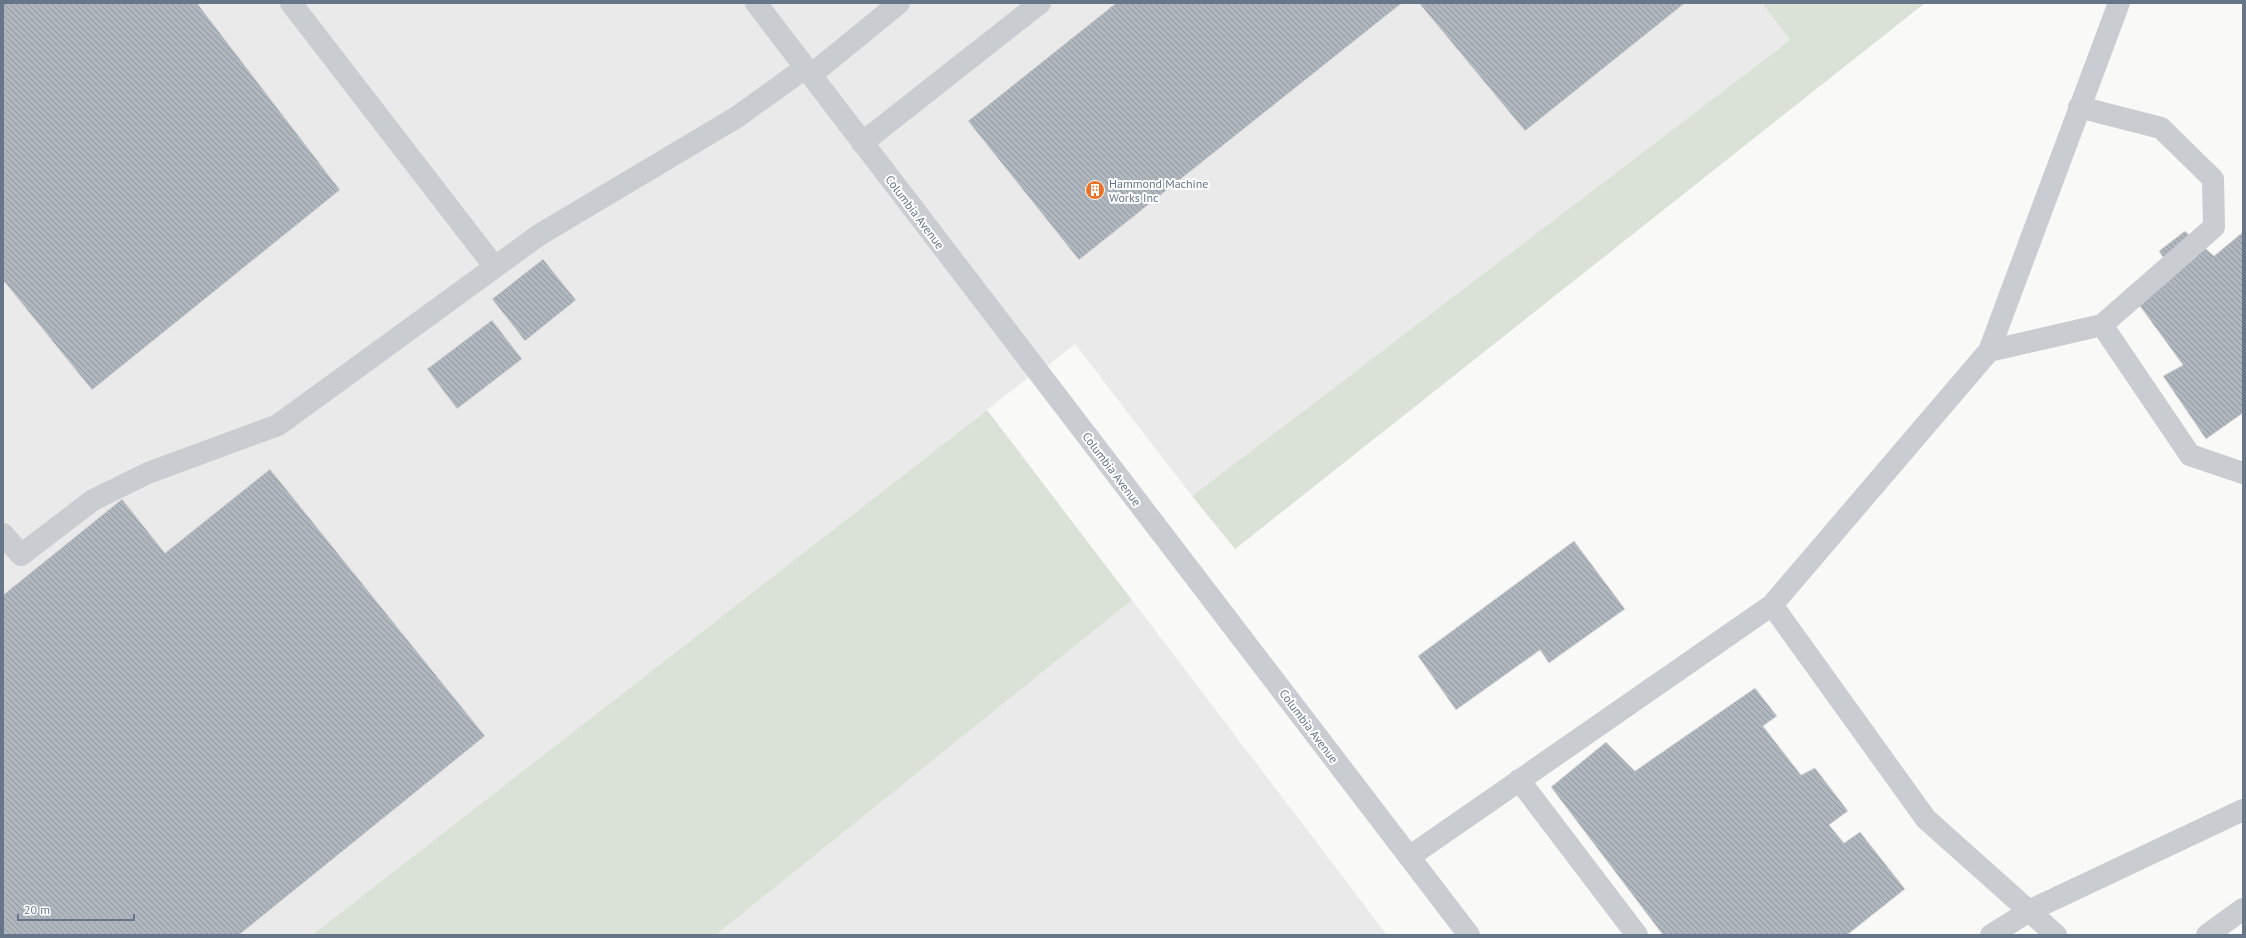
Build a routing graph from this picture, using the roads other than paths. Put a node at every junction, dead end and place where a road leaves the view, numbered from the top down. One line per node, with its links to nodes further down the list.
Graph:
1 (292, 3): 9 (street)
2 (756, 3): 6 (street, Columbia Avenue)
3 (899, 3): 6 (street)
4 (1040, 3): 8 (street)
5 (2119, 3): 7 (street)
6 (808, 72): 8 (street, Columbia Avenue); 9 (street)
7 (2079, 107): 10 (street); 11 (street)
8 (862, 143): 17 (street, Columbia Avenue)
9 (494, 266): 13 (street)
10 (2102, 324): 11 (street); 12 (street)
11 (1989, 351): 14 (street)
12 (2243, 473)
13 (3, 534)
14 (1772, 605): 15 (street); 19 (street)
15 (1519, 780): 17 (street); 21 (street)
16 (2243, 810): 19 (street)
17 (1409, 857): 20 (street, Columbia Avenue)
18 (2243, 909): 24 (street)
19 (2031, 910): 22 (street); 23 (street)
20 (1469, 935)
21 (1637, 935)
22 (1991, 935)
23 (2056, 935)
24 (2207, 935)

